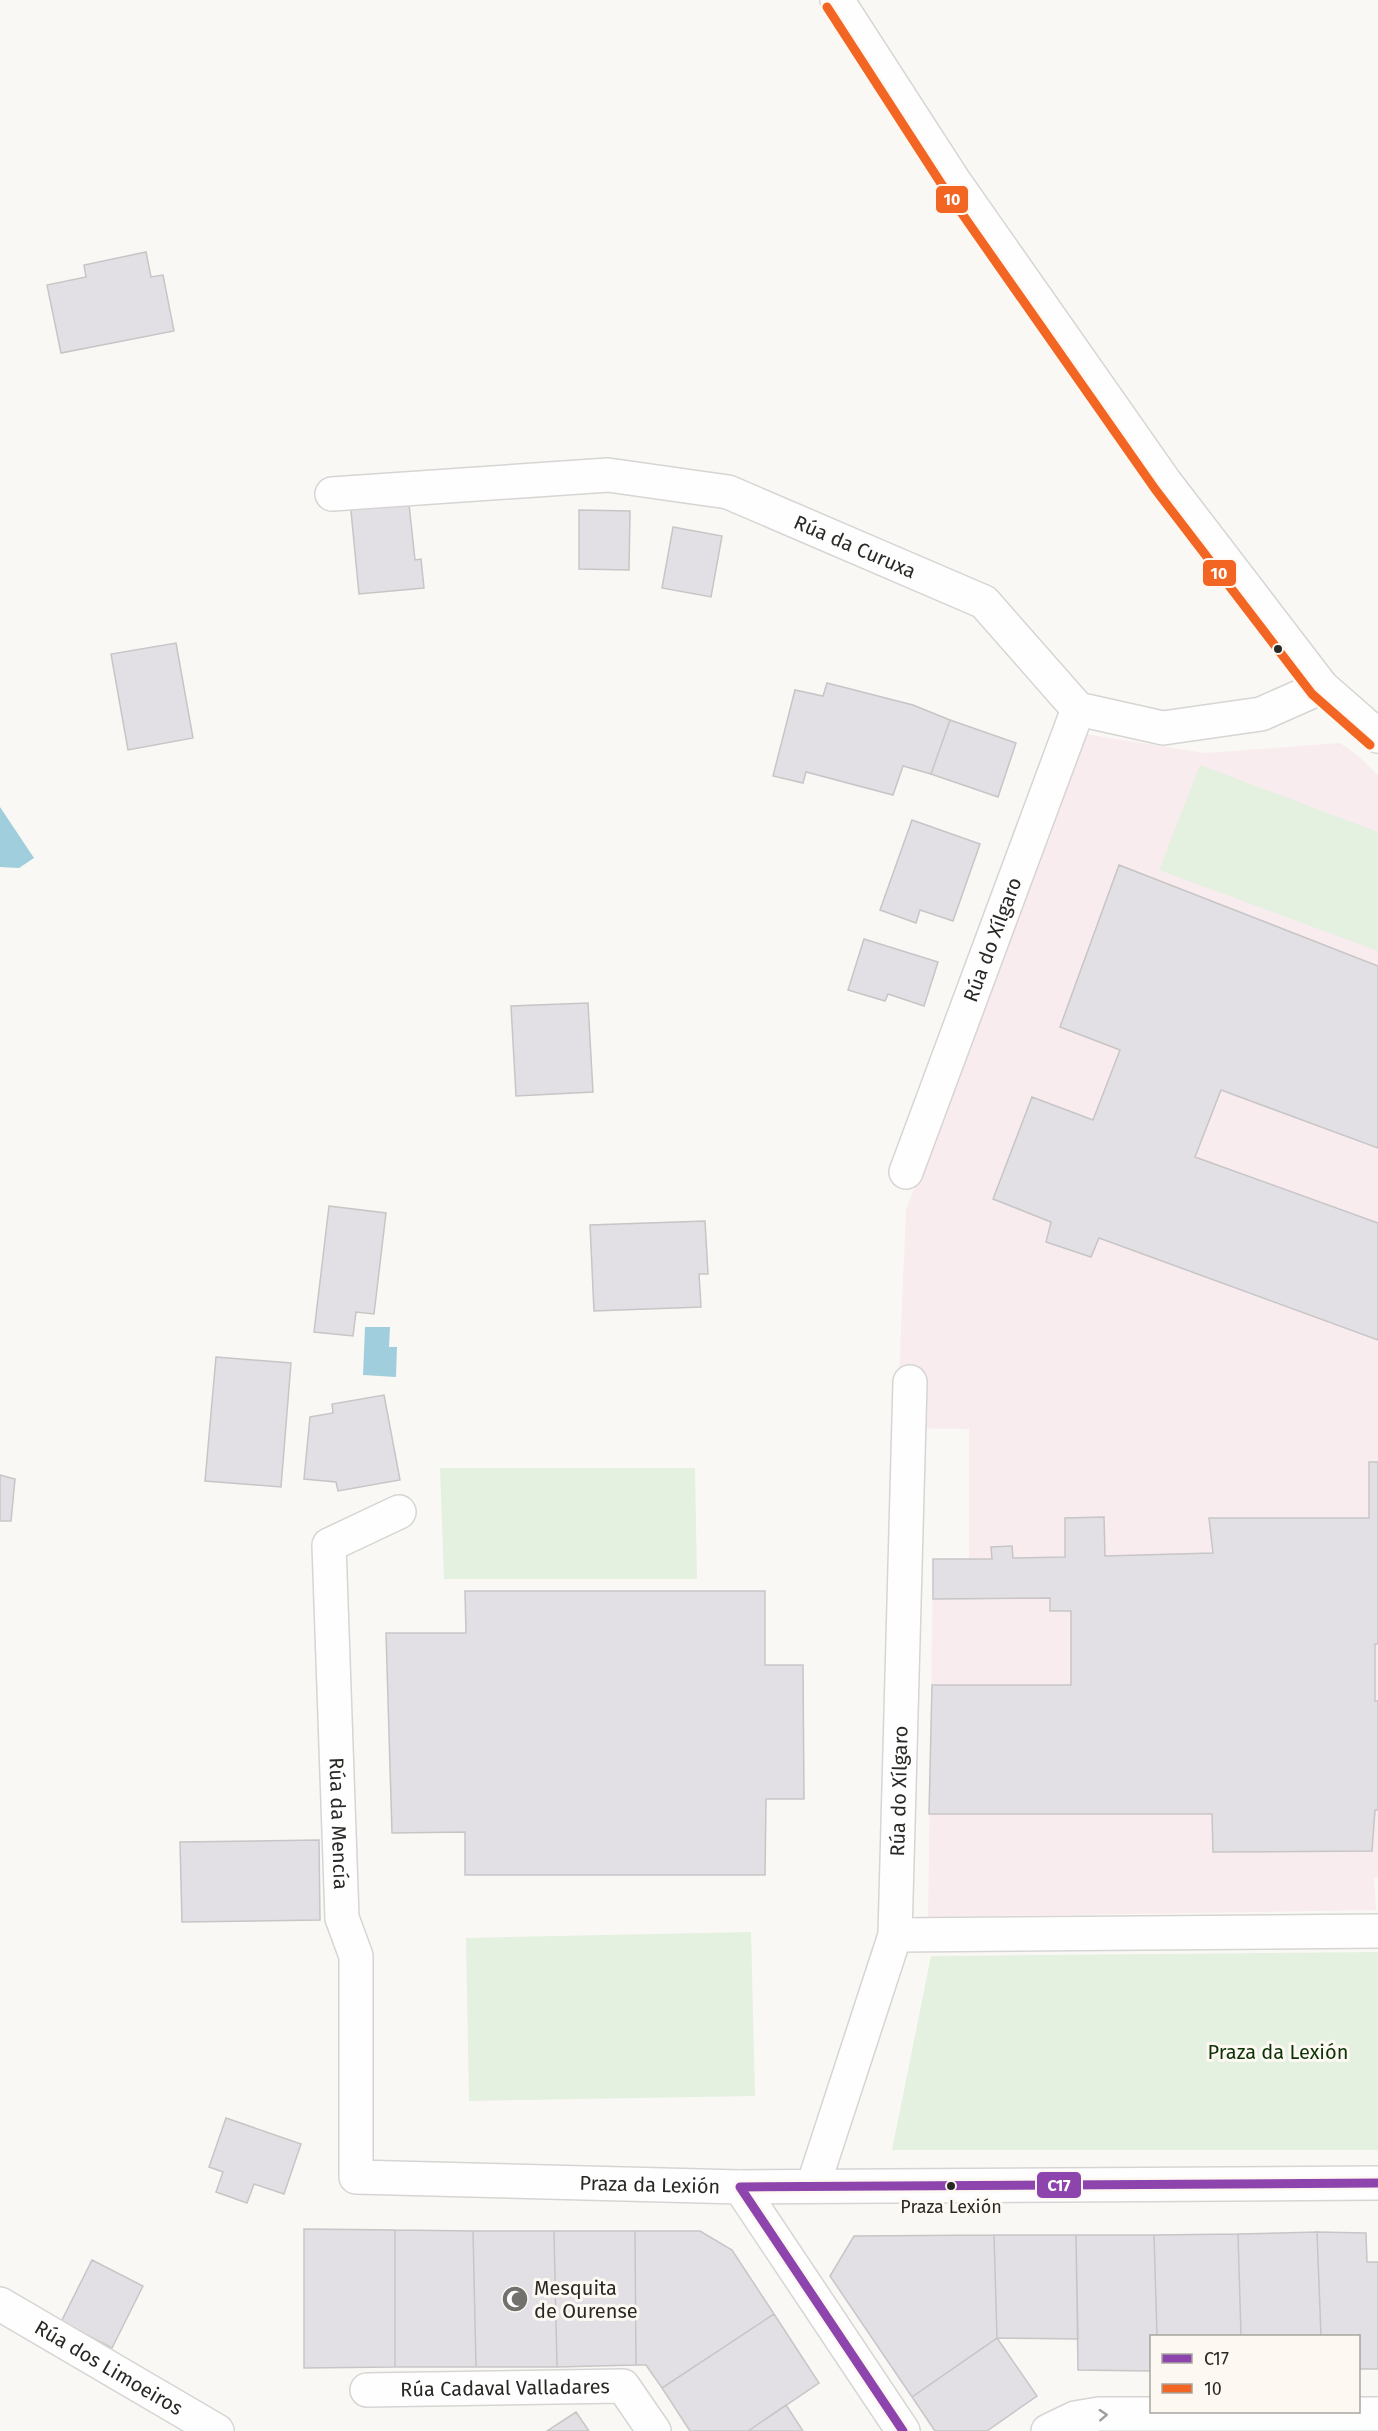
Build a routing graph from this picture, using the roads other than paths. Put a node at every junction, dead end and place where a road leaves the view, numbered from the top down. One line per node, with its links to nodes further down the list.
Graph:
1 (837, 0): 3 (street)
2 (332, 494): 4 (street, Rúa da Curuxa)
3 (1322, 687): 4 (street); 5 (street)
4 (1078, 709): 6 (street, Rúa do Xílgaro)
5 (1377, 733)
6 (906, 1172)
7 (910, 1382): 10 (street, Rúa do Xílgaro)
8 (399, 1512): 11 (street, Rúa da Mencía)
9 (1378, 1931): 10 (street)
10 (895, 1935): 13 (street, Rúa do Xílgaro)
11 (356, 2177): 14 (street, Praza da Lexión)
12 (1378, 2182): 13 (street, Praza da Lexión)
13 (813, 2186): 14 (street, Praza da Lexión)
14 (740, 2187): 20 (street)
15 (0, 2304): 18 (street, Rúa dos Limoeiros)
16 (367, 2390): 19 (street, Rúa Cadaval Valladares)
17 (1378, 2414): 21 (street, one-way to 17)
18 (217, 2431)
19 (654, 2431)
20 (903, 2431)
21 (1048, 2431)

